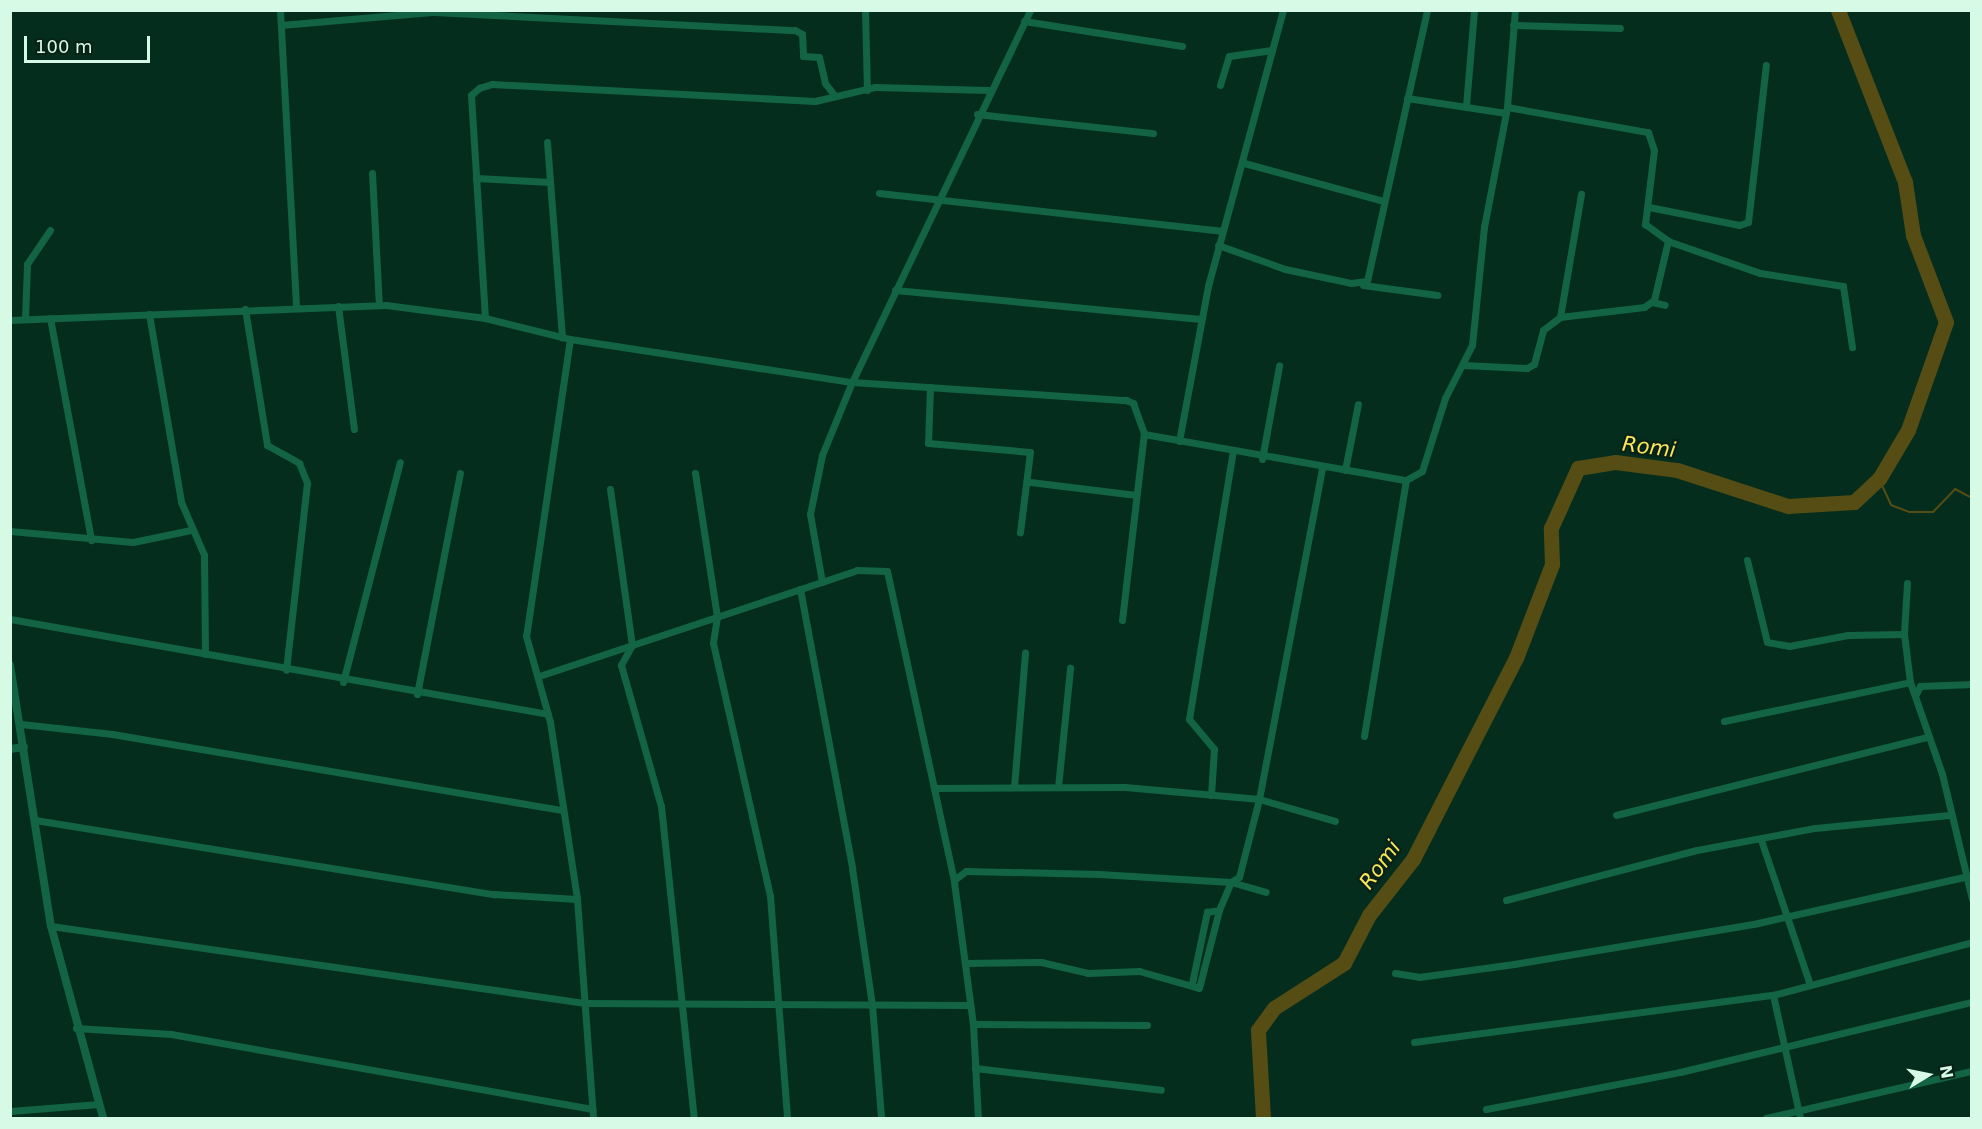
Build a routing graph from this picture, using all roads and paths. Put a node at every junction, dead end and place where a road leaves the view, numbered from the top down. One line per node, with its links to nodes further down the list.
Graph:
1 (280, 10): 13 (street)
2 (657, 10): 11 (street)
3 (865, 10): 20 (street)
4 (1030, 10): 12 (street)
5 (1283, 10): 17 (street)
6 (1427, 10): 23 (street)
7 (1474, 10): 24 (street)
8 (1515, 10): 14 (street)
9 (401, 11): 10 (street); 13 (street)
10 (558, 13): 11 (street)
11 (658, 19): 22 (street)
12 (1024, 21): 16 (street); 21 (street)
13 (281, 25): 49 (street)
14 (1513, 25): 15 (street); 25 (street)
15 (1620, 28)
16 (1182, 46)
17 (1272, 50): 19 (street); 29 (street)
18 (1766, 65): 37 (street)
19 (1220, 85)
20 (867, 90): 21 (street); 22 (street)
21 (988, 90): 26 (street)
22 (834, 95): 31 (street)
23 (1407, 98): 24 (street); 36 (street)
24 (1466, 106): 25 (street)
25 (1507, 110): 37 (street); 61 (street)
26 (977, 114): 27 (street); 35 (street)
27 (1153, 133)
28 (547, 142): 32 (street)
29 (1244, 163): 36 (street); 39 (street)
30 (372, 173): 46 (street)
31 (476, 178): 32 (street); 54 (street)
32 (550, 182): 58 (street)
33 (879, 193): 35 (street)
34 (1581, 194): 52 (street)
35 (938, 197): 39 (street); 43 (street)
36 (1384, 201): 42 (street)
37 (1649, 207): 40 (street)
38 (50, 230): 55 (street)
39 (1221, 231): 41 (street)
40 (1668, 242): 45 (street); 60 (street)
41 (1218, 245): 42 (street); 56 (street)
42 (1364, 285): 44 (street)
43 (895, 290): 56 (street); 63 (street)
44 (1437, 295)
45 (1652, 302): 47 (street); 52 (street)
46 (379, 305): 48 (street); 54 (street)
47 (1665, 305)
48 (338, 306): 49 (street); 66 (street)
49 (296, 307): 50 (street)
50 (245, 309): 51 (street); 97 (street)
51 (149, 314): 53 (street); 80 (street)
52 (1560, 317): 61 (street)
53 (50, 318): 55 (street); 83 (street)
54 (485, 318): 58 (street)
55 (25, 319): 57 (street)
56 (1201, 319): 68 (street)
57 (10, 320)
58 (562, 337): 59 (street)
59 (570, 339): 63 (street); 98 (street)
60 (1852, 347)
61 (1463, 364): 76 (street)
62 (1279, 366): 70 (street)
63 (852, 382): 64 (street); 85 (street)
64 (930, 387): 67 (street); 77 (street)
65 (1358, 404): 72 (street)
66 (354, 429)
67 (1144, 434): 68 (street); 79 (street)
68 (1179, 441): 69 (street)
69 (1233, 451): 70 (street); 115 (street)
70 (1262, 459): 73 (street)
71 (400, 462): 100 (street)
72 (1345, 470): 73 (street); 76 (street)
73 (1321, 471): 116 (street)
74 (460, 472): 103 (street)
75 (695, 473): 88 (street)
76 (1406, 480): 108 (street)
77 (1030, 482): 79 (street); 82 (street)
78 (610, 489): 92 (street)
79 (1136, 495): 90 (street)
80 (191, 530): 83 (street); 94 (street)
81 (10, 531): 83 (street)
82 (1020, 532)
83 (91, 540)
84 (1747, 560): 91 (street)
85 (822, 582): 87 (street); 114 (street)
86 (1907, 583): 91 (street)
87 (800, 589): 88 (street); 141 (street)
88 (717, 617): 92 (street); 140 (street)
89 (10, 619): 94 (street)
90 (1122, 620)
91 (1904, 634): 101 (street)
92 (632, 645): 98 (street); 139 (street)
93 (1025, 652): 112 (street)
94 (205, 654): 97 (street)
95 (10, 665): 99 (street)
96 (1070, 668): 113 (street)
97 (286, 670): 100 (street)
98 (539, 676): 105 (street)
99 (12, 682): 107 (street)
100 (344, 682): 103 (street)
101 (1910, 682): 104 (street); 106 (street)
102 (1971, 684): 104 (street)
103 (417, 694): 105 (street)
104 (1916, 694): 109 (street)
105 (548, 714): 117 (street)
106 (1724, 721)
107 (21, 724): 110 (street); 117 (street)
108 (1364, 736)
109 (1926, 737): 118 (street); 119 (street)
110 (24, 747): 111 (street); 120 (street)
111 (10, 749)
112 (1014, 787): 113 (street); 114 (street)
113 (1058, 787): 115 (street)
114 (934, 788): 124 (street)
115 (1210, 795): 116 (street)
116 (1259, 799): 121 (street); 125 (street)
117 (561, 810): 127 (street)
118 (1616, 815)
119 (1949, 815): 122 (street); 123 (street)
120 (35, 820): 127 (street); 131 (street)
121 (1335, 821)
122 (1761, 840): 129 (street); 130 (street)
123 (1964, 877): 128 (street); 130 (street)
124 (954, 882): 125 (street); 133 (street)
125 (1231, 882): 126 (street); 133 (street)
126 (1266, 892)
127 (577, 899): 138 (street)
128 (1971, 899)
129 (1506, 900)
130 (1786, 914): 134 (street); 135 (street)
131 (51, 926): 138 (street); 145 (street)
132 (1971, 942): 135 (street)
133 (965, 963): 142 (street)
134 (1395, 973)
135 (1809, 982): 136 (street)
136 (1773, 994): 146 (street); 147 (street)
137 (1971, 1002): 147 (street)
138 (585, 1003): 139 (street); 152 (street)
139 (680, 1005): 140 (street); 161 (street)
140 (777, 1005): 141 (street); 162 (street)
141 (872, 1005): 142 (street); 163 (street)
142 (970, 1005): 143 (street)
143 (973, 1024): 144 (street); 148 (street)
144 (1147, 1025)
145 (76, 1028): 151 (street); 152 (street)
146 (1414, 1042)
147 (1786, 1044): 153 (street); 156 (street)
148 (975, 1068): 150 (street); 157 (street)
149 (1971, 1071): 156 (street)
150 (1161, 1090)
151 (99, 1104): 154 (street); 159 (street)
152 (592, 1109): 160 (street)
153 (1486, 1109)
154 (29, 1110): 155 (street); 158 (street)
155 (10, 1111)
156 (1799, 1115): 164 (street)
157 (980, 1118)
158 (32, 1119)
159 (103, 1119)
160 (593, 1119)
161 (694, 1119)
162 (787, 1119)
163 (881, 1119)
164 (1766, 1119)

